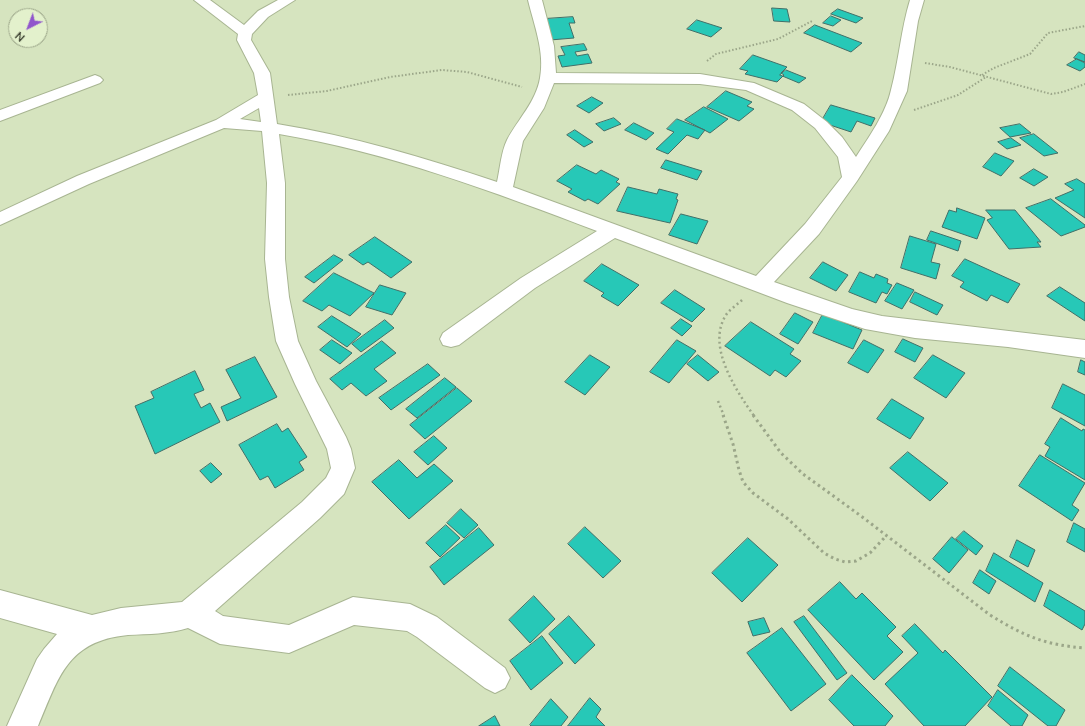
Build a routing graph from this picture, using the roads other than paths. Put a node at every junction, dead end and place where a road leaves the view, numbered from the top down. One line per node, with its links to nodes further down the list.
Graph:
1 (201, 0): 5 (street)
2 (288, 0): 5 (street)
3 (535, 0): 7 (street)
4 (917, 0): 12 (street)
5 (245, 33): 8 (street)
6 (95, 80): 9 (street)
7 (546, 85): 12 (street); 13 (street)
8 (266, 97): 10 (street); 11 (street)
9 (0, 116)
10 (222, 123): 11 (street); 14 (street)
11 (270, 128): 13 (street); 20 (street)
12 (851, 177): 16 (street)
13 (504, 189): 15 (street)
14 (0, 219)
15 (613, 230): 16 (street); 17 (street)
16 (760, 284): 18 (street)
17 (452, 339)
18 (1085, 348)
19 (0, 604): 21 (street)
20 (190, 613): 21 (street); 22 (street)
21 (92, 629): 23 (street)
22 (495, 678)
23 (22, 726)

